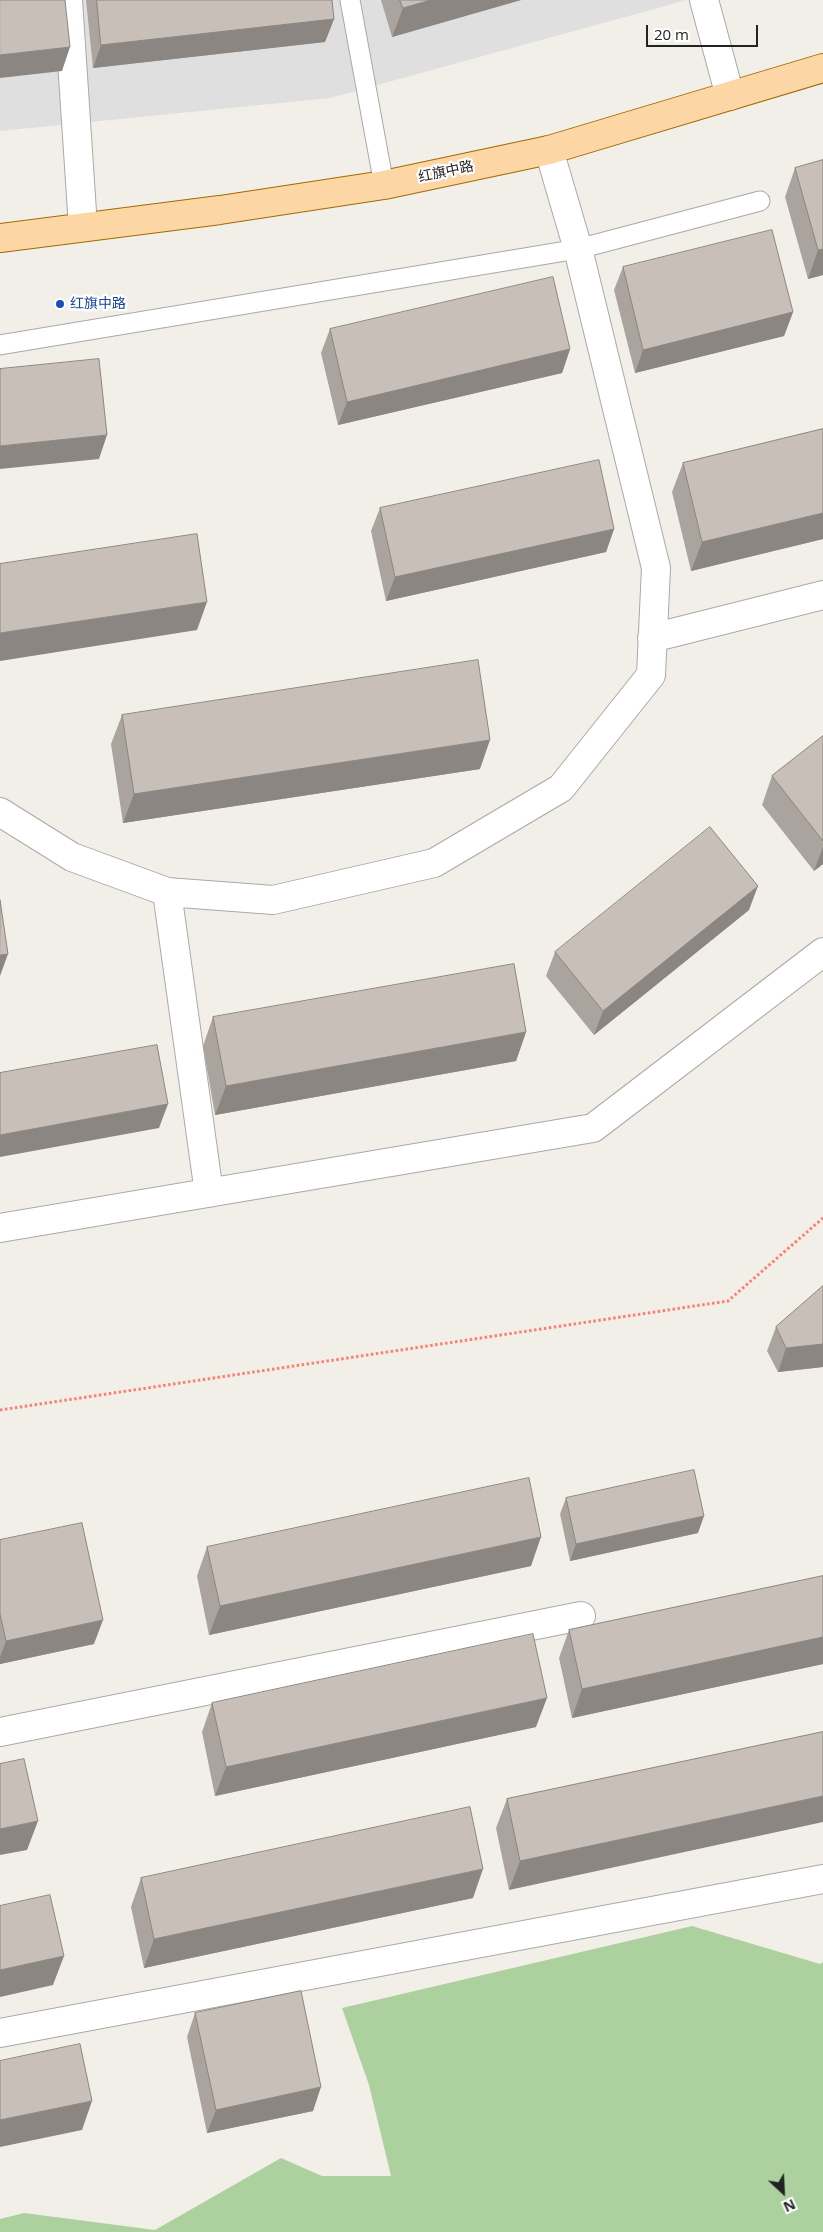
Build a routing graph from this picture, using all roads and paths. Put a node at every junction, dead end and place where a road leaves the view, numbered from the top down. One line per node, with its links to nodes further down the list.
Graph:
1 (68, 0): 9 (street)
2 (350, 0): 7 (lane)
3 (704, 0): 5 (street)
4 (823, 68): 5 (main road, 红旗中路)
5 (730, 96): 6 (main road, 红旗中路)
6 (549, 150): 7 (main road, 红旗中路); 11 (street)
7 (384, 185): 9 (main road, 红旗中路)
8 (760, 200): 11 (lane)
9 (83, 227): 10 (main road, 红旗中路)
10 (0, 238)
11 (578, 249): 12 (lane); 14 (street)
12 (0, 345)
13 (823, 595): 14 (street)
14 (652, 638): 16 (street)
15 (0, 812): 16 (street)
16 (167, 892): 18 (street)
17 (823, 952): 18 (street)
18 (209, 1192): 20 (street)
19 (823, 1218): 21 (path)
20 (0, 1228)
21 (0, 1410)
22 (581, 1616): 23 (street)
23 (0, 1732)
24 (823, 1879): 25 (street)
25 (0, 2034)

